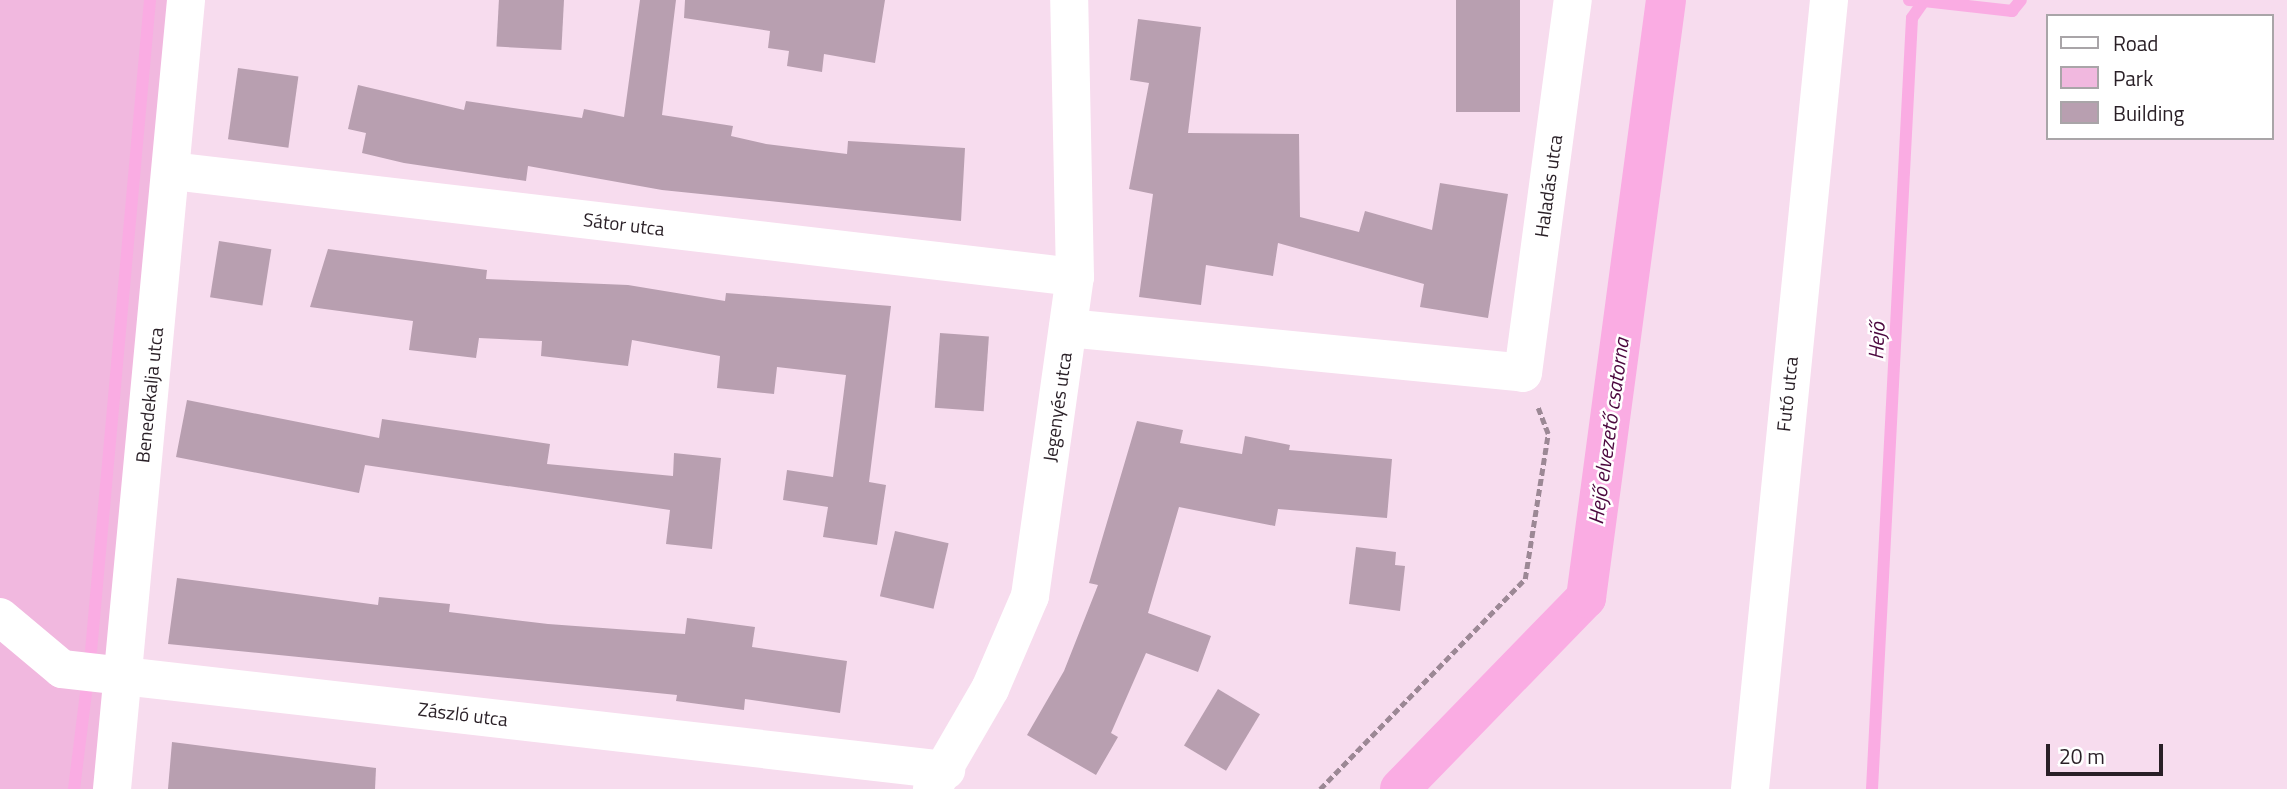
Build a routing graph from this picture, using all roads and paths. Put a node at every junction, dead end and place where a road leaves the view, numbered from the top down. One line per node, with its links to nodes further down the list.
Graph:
1 (186, 0): 5 (street, Benedekalja utca)
2 (1069, 0): 6 (street, Jegenyés utca)
3 (1573, 0): 8 (street, Haladás utca)
4 (1829, 2): 14 (street, Futó utca)
5 (172, 171): 6 (street, Sátor utca); 10 (street, Benedekalja utca)
6 (1075, 277): 7 (street, Jegenyés utca)
7 (1068, 328): 8 (street); 11 (street, Jegenyés utca)
8 (1523, 373): 13 (path)
9 (0, 617): 10 (street, Zászló utca)
10 (121, 675): 11 (street, Zászló utca); 12 (street, Benedekalja utca)
11 (939, 779)
12 (112, 789)
13 (1320, 789)
14 (1750, 789)

